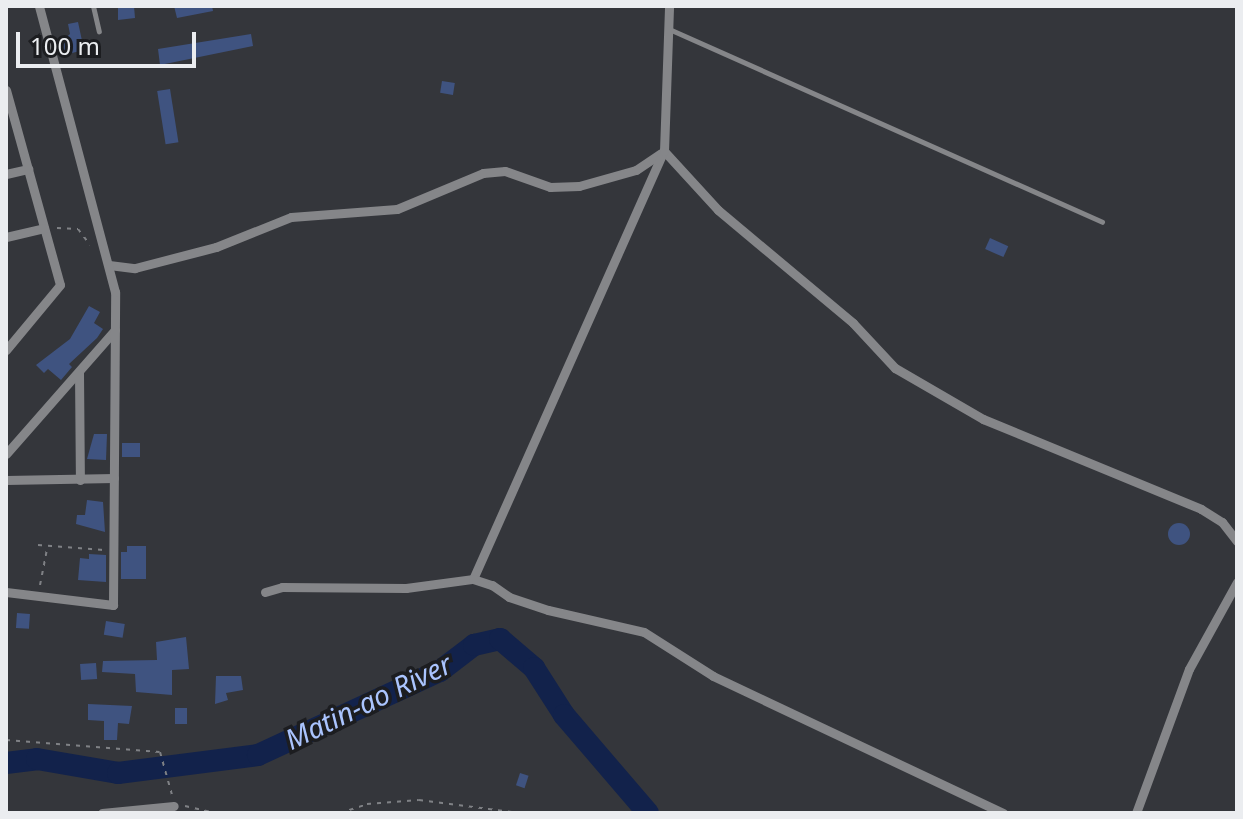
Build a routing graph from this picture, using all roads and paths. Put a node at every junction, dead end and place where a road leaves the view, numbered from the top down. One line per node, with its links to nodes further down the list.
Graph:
1 (39, 6): 15 (street)
2 (93, 6): 5 (lane)
3 (669, 6): 4 (street)
4 (668, 28): 8 (street); 11 (lane)
5 (99, 31)
6 (6, 90): 7 (street)
7 (9, 111): 9 (street)
8 (664, 151): 15 (street); 23 (street); 27 (street)
9 (28, 169): 10 (street); 12 (street)
10 (6, 174)
11 (1102, 222)
12 (44, 228): 13 (street); 14 (path); 17 (street)
13 (6, 237)
14 (94, 250)
15 (109, 265): 16 (street)
16 (115, 330): 18 (street); 20 (street)
17 (6, 350)
18 (79, 373): 19 (street); 22 (street)
19 (6, 454)
20 (114, 478): 22 (street); 31 (street)
21 (6, 480): 22 (street)
22 (80, 480)
23 (1237, 541)
24 (38, 545): 25 (path)
25 (47, 546): 26 (path); 31 (path)
26 (113, 551)
27 (473, 579): 30 (street); 38 (street)
28 (1237, 582): 39 (street)
29 (6, 592): 31 (street)
30 (265, 592)
31 (38, 594)
32 (6, 740): 33 (path)
33 (174, 806): 34 (street); 35 (path)
34 (102, 813)
35 (215, 813)
36 (340, 813): 37 (path)
37 (519, 813)
38 (1003, 813)
39 (1136, 813)

